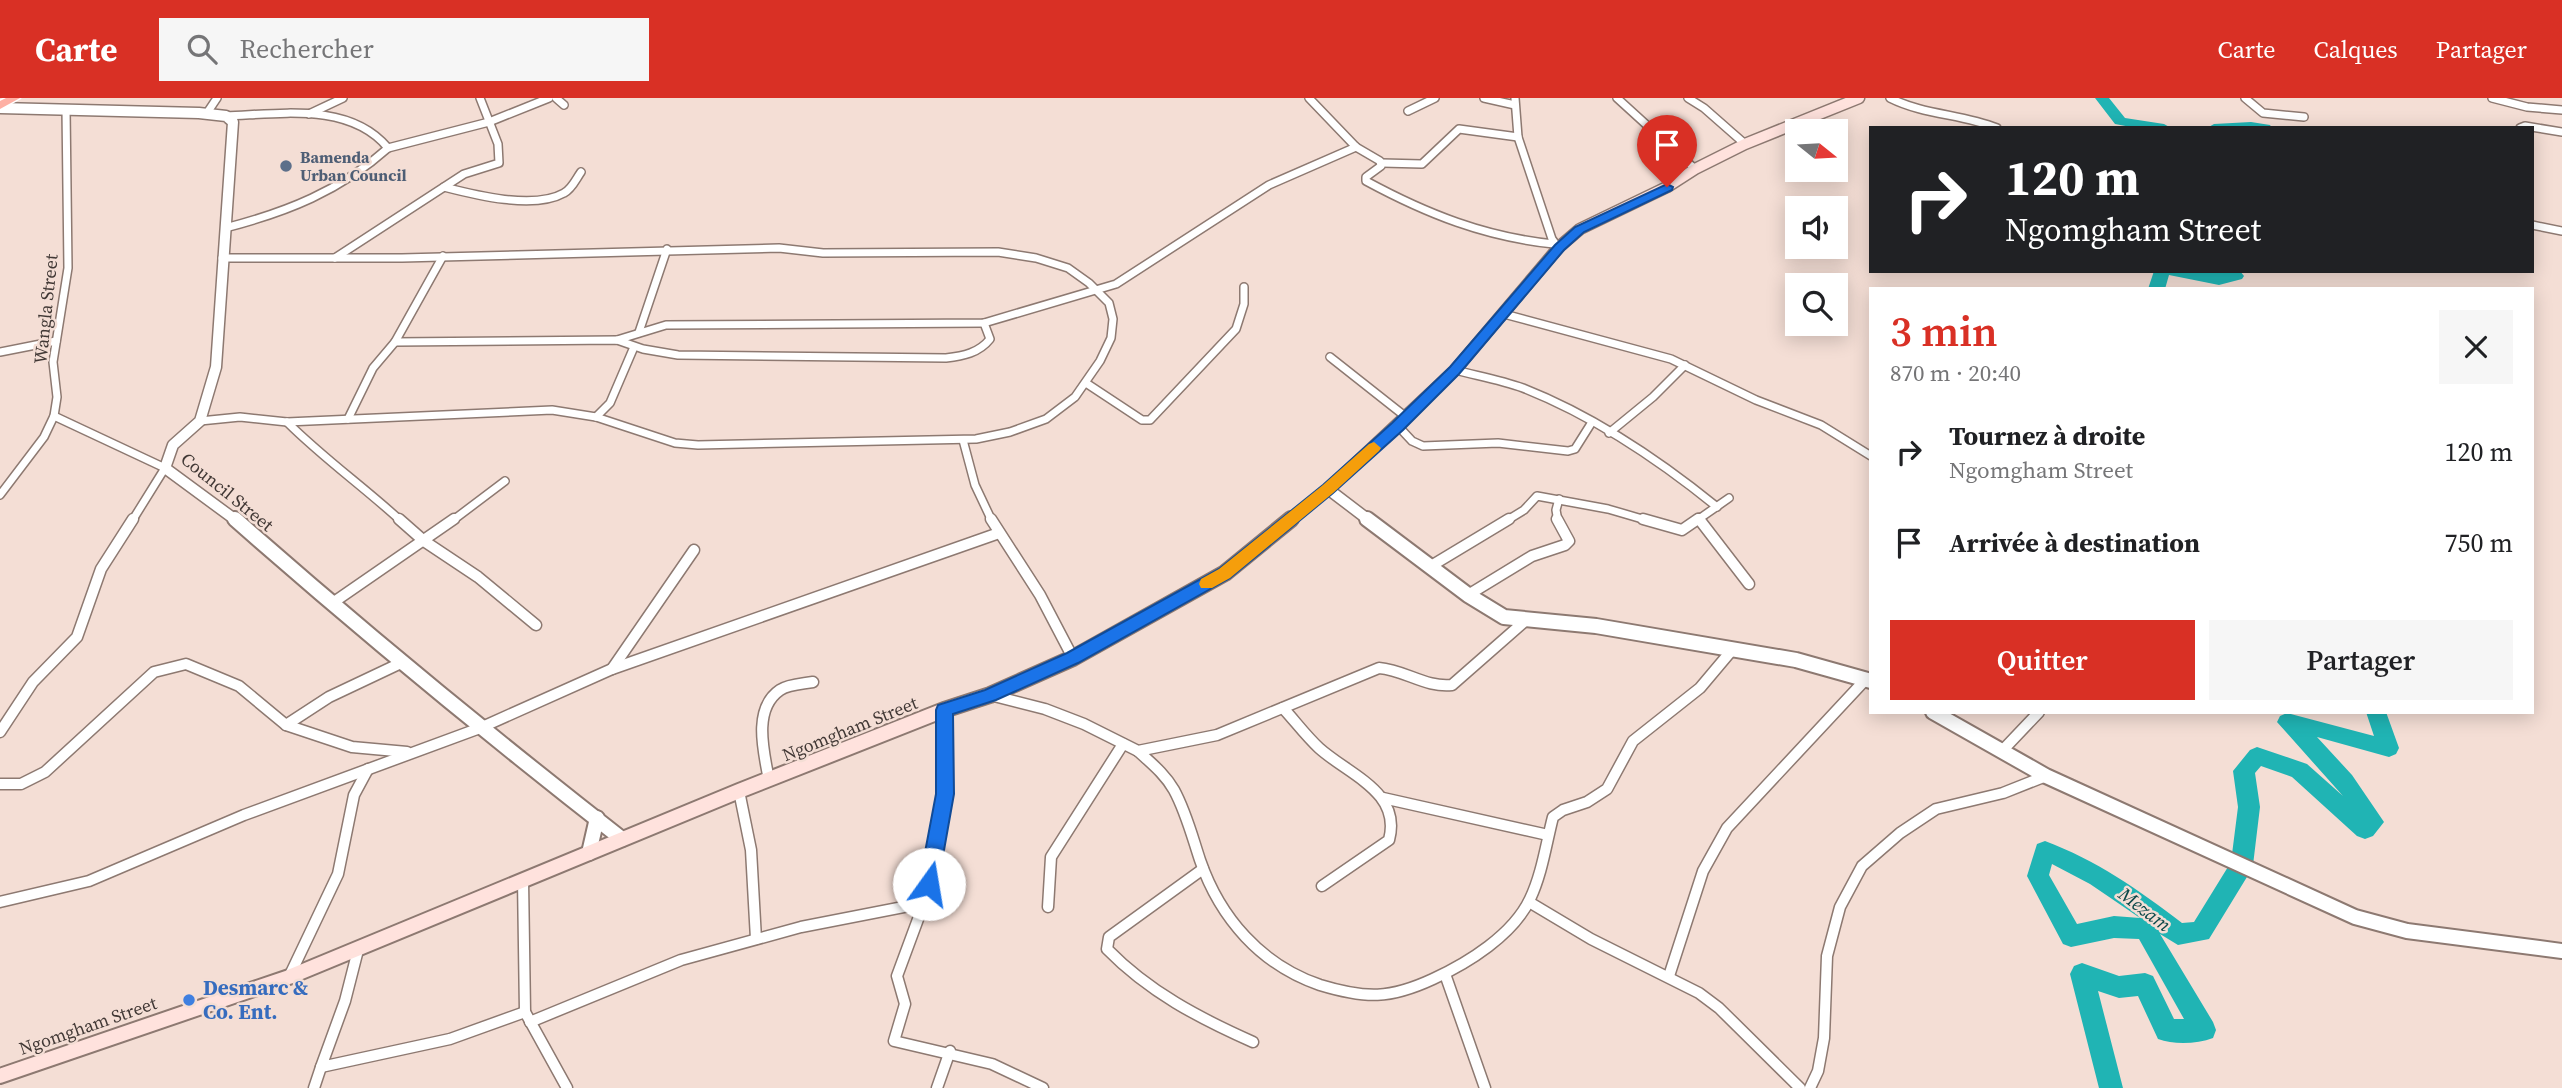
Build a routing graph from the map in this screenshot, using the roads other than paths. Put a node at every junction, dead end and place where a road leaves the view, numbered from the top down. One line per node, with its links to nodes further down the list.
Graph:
1 (14, 98): 18 (highway)
2 (217, 98): 22 (street)
3 (343, 98): 23 (street)
4 (480, 98): 26 (street)
5 (549, 98): 26 (street)
6 (556, 98): 17 (street)
7 (1309, 98): 32 (street)
8 (1435, 98): 21 (street)
9 (1484, 98): 16 (street)
10 (1617, 98): 35 (street)
11 (1688, 98): 31 (street)
12 (1859, 98): 31 (main road, Ngomgham Street)
13 (1890, 98): 27 (street)
14 (2245, 98): 25 (street)
15 (2492, 98): 20 (street)
16 (1515, 101): 30 (street)
17 (564, 105)
18 (0, 107): 19 (street)
19 (66, 109): 22 (street); 52 (street, Wangla Street)
20 (2562, 110)
21 (1408, 111)
22 (207, 113): 24 (street)
23 (307, 115): 24 (street); 33 (street)
24 (226, 116): 39 (street)
25 (2304, 117)
26 (489, 122): 33 (street); 37 (street)
27 (1992, 126)
28 (2534, 127): 29 (street)
29 (2562, 132)
30 (1518, 137): 34 (street); 41 (street)
31 (1745, 144): 35 (main road, Ngomgham Street)
32 (1356, 147): 34 (street); 47 (street)
33 (388, 148): 39 (street)
34 (1382, 163): 41 (street)
35 (1695, 169): 41 (main road, Ngomgham Street)
36 (582, 172): 37 (street)
37 (444, 187): 45 (street)
38 (2534, 225): 40 (street)
39 (225, 228): 44 (street)
40 (2562, 231)
41 (1557, 245): 48 (main road, Ngomgham Street)
42 (667, 250): 43 (street); 47 (street); 50 (street)
43 (443, 256): 45 (street); 53 (street)
44 (222, 258): 45 (street); 63 (street)
45 (334, 258)
46 (1244, 287): 59 (street)
47 (1097, 291): 49 (street); 59 (street)
48 (1504, 314): 57 (street); 58 (main road, Ngomgham Street)
49 (984, 323): 50 (street); 54 (street)
50 (639, 332): 51 (street)
51 (617, 340): 53 (street); 54 (street)
52 (56, 341): 55 (street); 60 (street, Wangla Street)
53 (394, 342): 62 (street)
54 (634, 346): 61 (street)
55 (0, 352)
56 (1330, 358): 65 (street)
57 (1685, 365): 67 (street); 69 (street)
58 (1455, 370): 65 (main road, Ngomgham Street); 66 (street)
59 (1086, 383): 68 (street)
60 (54, 416): 70 (street); 73 (street, Wangla Street)
61 (596, 417): 62 (street); 68 (street)
62 (348, 419): 64 (street)
63 (200, 421): 64 (street); 70 (street, Council Street)
64 (287, 422): 79 (street)
65 (1402, 422): 66 (street); 72 (main road, Ngomgham Street)
66 (1592, 422): 67 (street)
67 (1609, 433): 76 (street)
68 (963, 440): 78 (street)
69 (1869, 455)
70 (165, 468): 84 (street, Council Street); 102 (street)
71 (505, 481): 79 (street)
72 (1328, 489): 81 (street); 88 (main road, Ngomgham Street)
73 (0, 495)
74 (1729, 498): 76 (street)
75 (1559, 499): 77 (street); 81 (street); 83 (street)
76 (1717, 507): 77 (street)
77 (1699, 519): 82 (street)
78 (999, 533): 88 (street); 90 (street)
79 (424, 541): 84 (street); 86 (street)
80 (694, 550): 90 (street)
81 (1431, 565): 83 (street)
82 (1749, 584)
83 (1468, 595): 85 (street)
84 (331, 604): 89 (street, Council Street)
85 (1525, 621): 87 (street); 96 (street)
86 (536, 625)
87 (1732, 650): 91 (street); 116 (street)
88 (1073, 658): 93 (main road, Ngomgham Street)
89 (403, 662): 100 (street); 101 (street, Council Street)
90 (612, 669): 101 (street)
91 (1868, 680): 130 (street)
92 (813, 682): 109 (street)
93 (1016, 684): 94 (main road, Ngomgham Street); 95 (street)
94 (990, 695): 95 (street); 97 (main road, Ngomgham Street)
95 (1022, 702): 103 (street)
96 (1283, 708): 104 (street); 114 (street)
97 (944, 710): 109 (main road, Ngomgham Street); 124 (street)
98 (1936, 714): 106 (street)
99 (2037, 714): 106 (street)
100 (286, 725): 105 (street); 111 (street)
101 (480, 728): 105 (street); 115 (street, Council Street)
102 (0, 732)
103 (1123, 744): 104 (street); 125 (street)
104 (1138, 751): 119 (street)
105 (409, 752): 107 (street)
106 (2001, 752): 108 (street)
107 (368, 769): 110 (street); 113 (street)
108 (2046, 776): 128 (street); 143 (street)
109 (769, 779): 112 (main road, Ngomgham Street)
110 (343, 780): 113 (street); 122 (street)
111 (0, 783)
112 (739, 791): 117 (main road, Ngomgham Street); 126 (street)
113 (354, 794): 131 (street)
114 (1383, 798): 116 (street); 121 (street)
115 (597, 818): 117 (street, Council Street); 118 (street)
116 (1548, 835): 123 (street)
117 (622, 839): 118 (main road, Ngomgham Street)
118 (589, 853): 120 (main road, Ngomgham Street)
119 (1203, 869): 129 (street); 133 (street)
120 (523, 880): 127 (main road, Ngomgham Street); 132 (street)
121 (1322, 886)
122 (0, 902)
123 (1529, 902): 129 (street); 130 (street)
124 (925, 903): 126 (street); 134 (street)
125 (1048, 908)
126 (756, 939): 132 (street)
127 (358, 950): 131 (main road, Ngomgham Street); 135 (street)
128 (2562, 951)
129 (1445, 974): 141 (street)
130 (1669, 976): 142 (street)
131 (289, 977): 136 (main road, Ngomgham Street)
132 (527, 1017): 135 (street); 138 (street)
133 (1253, 1042)
134 (950, 1051): 139 (street); 140 (street)
135 (321, 1067): 137 (street)
136 (0, 1076)
137 (314, 1088)
138 (567, 1088)
139 (937, 1088)
140 (1043, 1088)
141 (1485, 1088)
142 (1800, 1088)
143 (1810, 1088)

